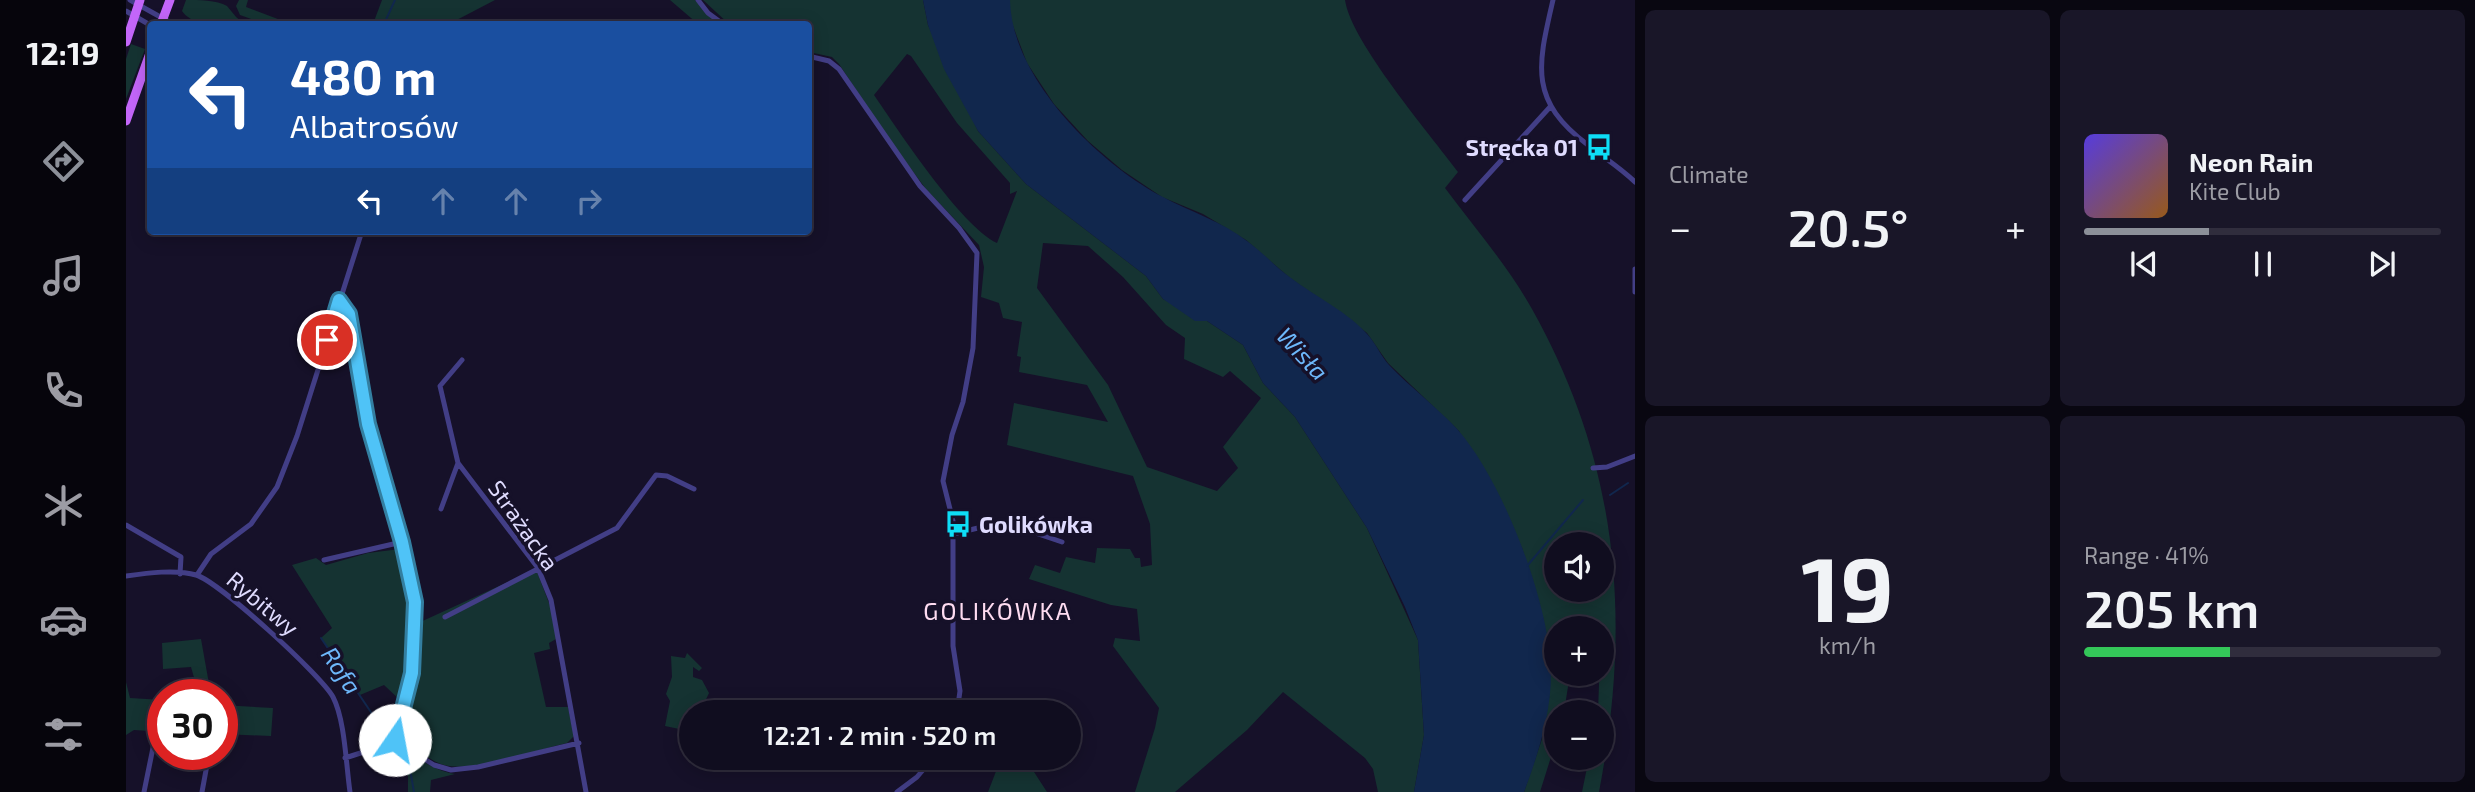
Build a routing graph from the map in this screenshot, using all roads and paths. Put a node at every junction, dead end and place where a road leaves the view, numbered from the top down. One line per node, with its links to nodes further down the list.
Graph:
1 (170, 0): 7 (main road)
2 (698, 0): 8 (street)
3 (1553, 0): 13 (street)
4 (136, 2): 5 (main road); 6 (street)
5 (130, 14): 9 (street); 10 (main road)
6 (161, 21)
7 (162, 21)
8 (719, 21)
9 (147, 23)
10 (126, 42)
11 (812, 57): 28 (street)
12 (147, 62): 14 (main road)
13 (1550, 107): 15 (street); 16 (street)
14 (126, 121)
15 (1635, 182)
16 (1465, 200)
17 (361, 235): 20 (street)
18 (1635, 269): 19 (street)
19 (1635, 292)
20 (339, 300): 29 (street); 35 (street)
21 (462, 360): 23 (street)
22 (1635, 456): 24 (street)
23 (458, 463): 26 (street); 32 (street, Strażacka)
24 (1593, 468)
25 (694, 489): 32 (street)
26 (441, 509)
27 (126, 525): 33 (street)
28 (953, 534): 30 (street); 37 (street)
29 (404, 540): 31 (street); 38 (street)
30 (1062, 542)
31 (324, 559)
32 (538, 568): 36 (street); 39 (street, Strażacka)
33 (180, 573): 34 (street, Rybitwy); 35 (street, Rybitwy)
34 (126, 574)
35 (197, 575): 40 (street, Rybitwy)
36 (445, 617)
37 (959, 700)
38 (395, 740): 39 (street); 40 (street)
39 (579, 743): 47 (street, Strażacka)
40 (345, 758): 46 (street, Rybitwy)
41 (148, 770): 44 (street)
42 (206, 770): 45 (street)
43 (923, 770): 48 (street)
44 (144, 792)
45 (202, 792)
46 (350, 792)
47 (586, 792)
48 (897, 792)

